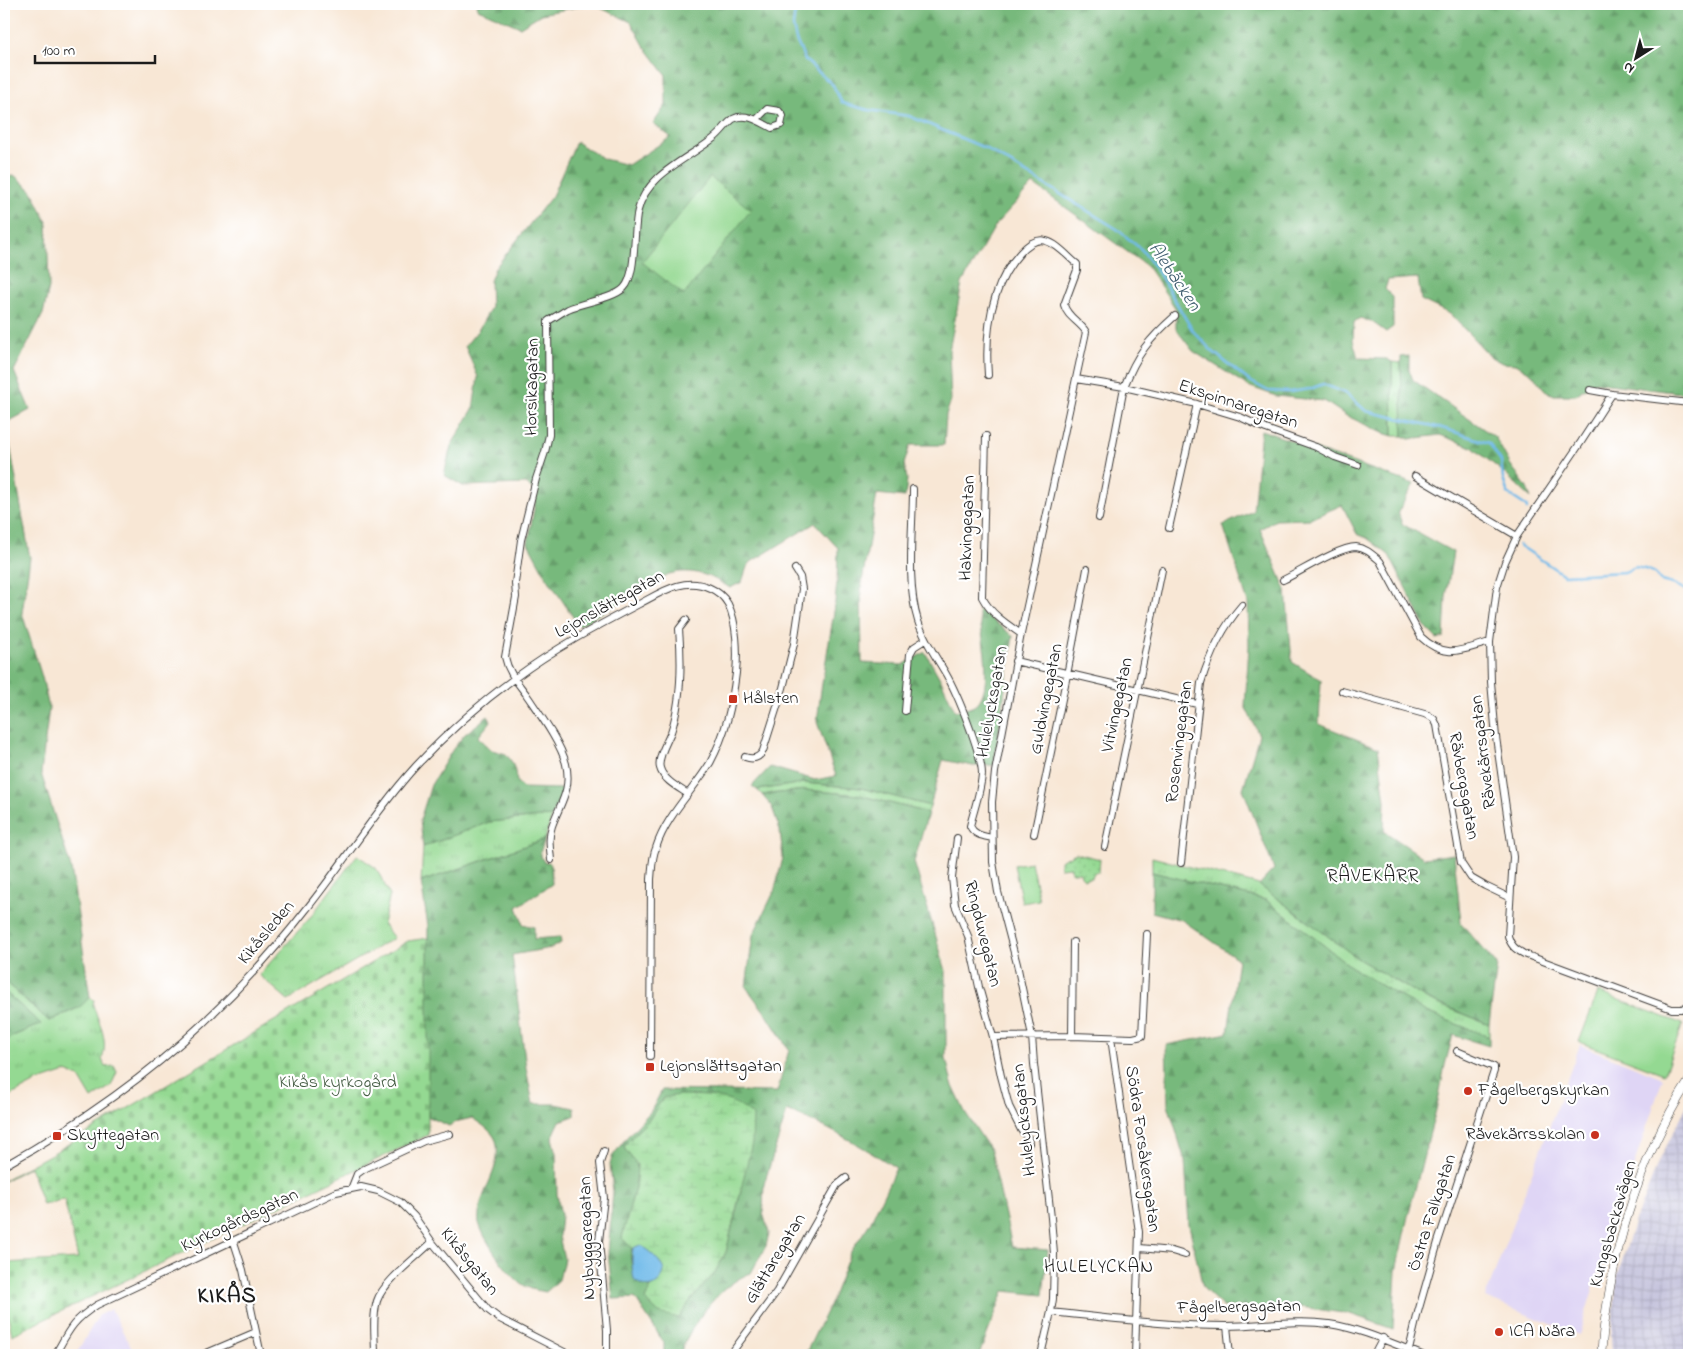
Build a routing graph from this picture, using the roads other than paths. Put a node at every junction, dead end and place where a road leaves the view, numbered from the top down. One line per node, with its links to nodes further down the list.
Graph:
1 (756, 120): 28 (street, Horsikagatan)
2 (1175, 316): 5 (street)
3 (988, 375): 4 (street, Hulelycksgatan)
4 (1076, 379): 5 (street, Ekspinnaregatan); 23 (street, Hulelycksgatan)
5 (1124, 387): 9 (street, Ekspinnaregatan); 14 (street)
6 (1590, 390): 7 (street)
7 (1612, 394): 8 (street); 16 (street, Rävekärrsgatan)
8 (1689, 403)
9 (1197, 404): 11 (street, Ekspinnaregatan); 15 (street)
10 (986, 436): 23 (street, Hakvingegatan)
11 (1358, 465)
12 (1415, 476): 16 (street)
13 (913, 489): 24 (street)
14 (1099, 518)
15 (1170, 528)
16 (1517, 536): 25 (street, Rävekärrsgatan)
17 (795, 569): 33 (street)
18 (1087, 569): 27 (street, Guldvingegatan)
19 (1162, 570): 29 (street, Vitvingegatan)
20 (1283, 580): 25 (street)
21 (1242, 605): 31 (street, Rosenvingegatan)
22 (686, 620): 34 (street)
23 (1021, 634): 26 (street, Hulelycksgatan)
24 (925, 640): 32 (street); 37 (street)
25 (1490, 642): 41 (street, Rävekärrsgatan)
26 (1016, 661): 27 (street); 37 (street, Hulelycksgatan)
27 (1067, 675): 29 (street); 35 (street, Guldvingegatan)
28 (514, 678): 34 (street, Lejonslättsgatan); 39 (street); 55 (street, Kikåsleden)
29 (1136, 691): 31 (street); 38 (street, Vitvingegatan)
30 (1342, 691): 41 (street, Rävbergsgatan)
31 (1197, 704): 40 (street, Rosenvingegatan)
32 (905, 712)
33 (745, 757)
34 (688, 794): 50 (street, Lejonslättsgatan)
35 (1034, 834)
36 (957, 838): 47 (street, Ringduvegatan)
37 (992, 838): 45 (street, Hulelycksgatan)
38 (1105, 847)
39 (551, 860)
40 (1181, 863)
41 (1510, 898): 44 (street, Rävekärrsgatan)
42 (1147, 934): 48 (street)
43 (1073, 942): 46 (street)
44 (1689, 1005)
45 (1032, 1036): 46 (street); 47 (street); 62 (street, Hulelycksgatan)
46 (1072, 1036): 48 (street)
47 (993, 1037): 53 (street, Ringduvegatan)
48 (1111, 1038): 60 (street, Södra Forsåkersgatan)
49 (1457, 1051): 67 (street, Östra Falkgatan)
50 (650, 1056)
51 (1689, 1081): 81 (street, Kungsbackavägen)
52 (450, 1134): 57 (street)
53 (1029, 1143)
54 (604, 1150): 74 (street, Nybyggaregatan)
55 (4, 1166)
56 (846, 1178): 75 (street, Glättaregatan)
57 (351, 1189): 58 (street, Kyrkogårdsgatan); 59 (street, Kikåsgatan)
58 (234, 1242): 65 (street); 69 (street, Kyrkogårdsgatan)
59 (432, 1242): 68 (street, Kikåsgatan); 72 (street)
60 (1140, 1248): 61 (street); 63 (street, Södra Forsåkersgatan)
61 (1185, 1254)
62 (1051, 1312): 63 (street, Fågelbergsgatan); 76 (street, Hulelycksgatan)
63 (1136, 1321): 64 (street, Fågelbergsgatan); 77 (street, Södra Forsåkersgatan)
64 (1228, 1326): 66 (street, Fågelbergsgatan); 78 (street)
65 (256, 1332): 70 (street); 71 (street)
66 (1383, 1338): 67 (street, Fågelbergsgatan); 79 (street)
67 (1409, 1350): 80 (street, Fågelbergsgatan)
68 (559, 1353): 73 (street, Kikåsgatan)
69 (55, 1355)
70 (202, 1355)
71 (262, 1355)
72 (375, 1355)
73 (570, 1355)
74 (604, 1355)
75 (730, 1355)
76 (1041, 1355)
77 (1134, 1355)
78 (1230, 1355)
79 (1374, 1355)
80 (1422, 1355)
81 (1601, 1355)

